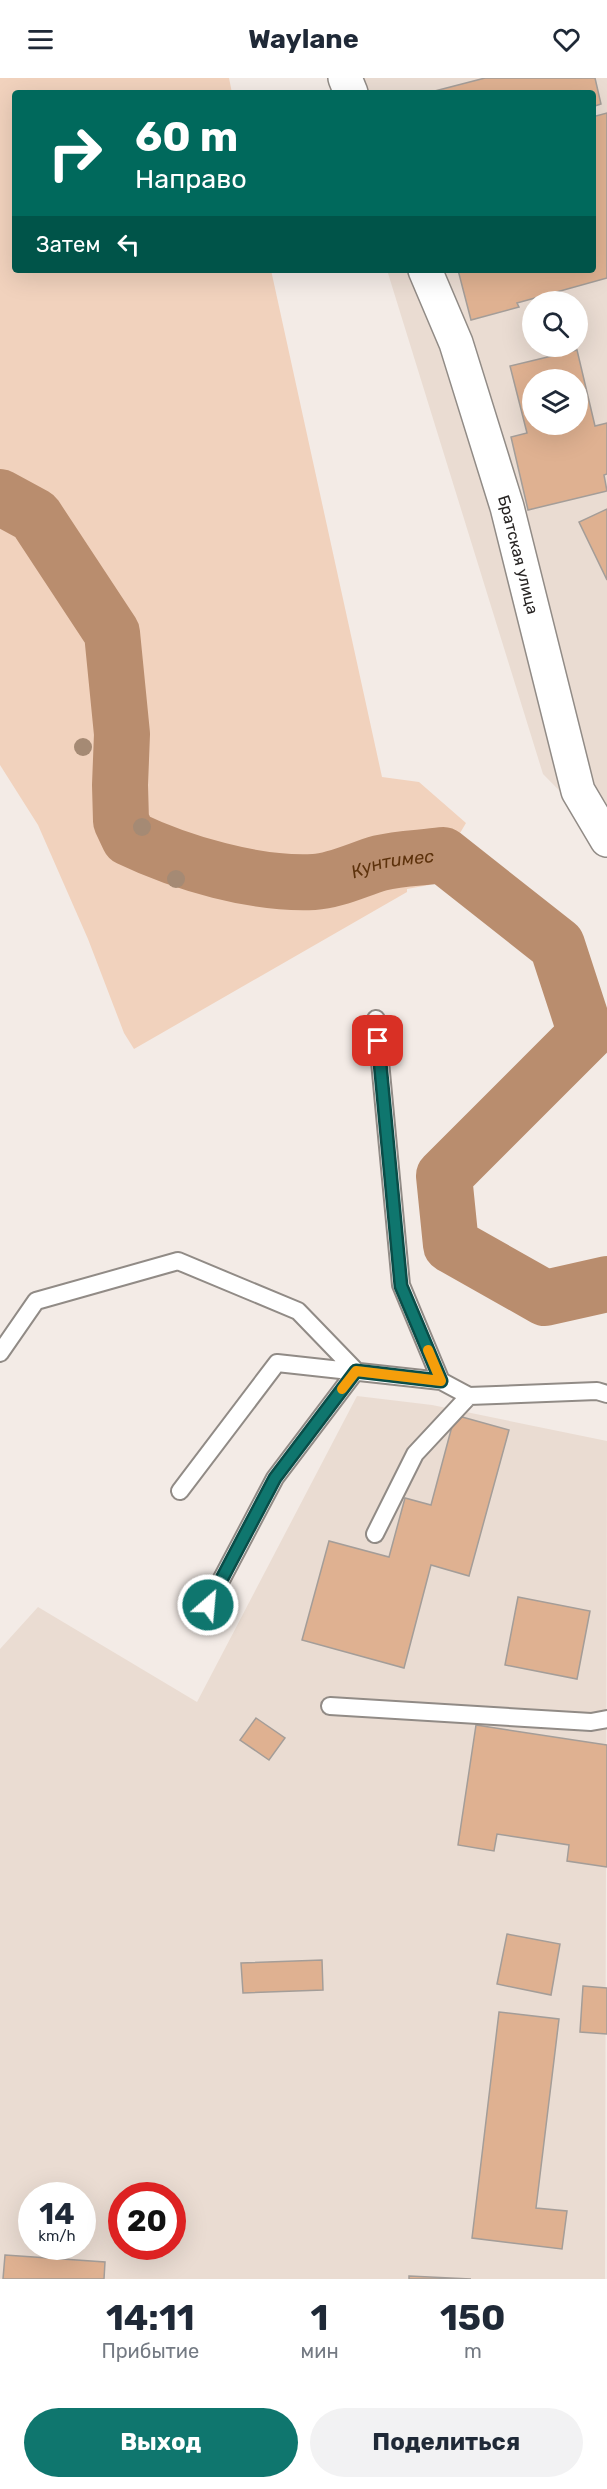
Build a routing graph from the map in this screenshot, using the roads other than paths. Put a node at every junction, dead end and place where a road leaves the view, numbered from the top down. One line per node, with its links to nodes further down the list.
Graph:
1 (426, 273): 2 (street, Братская улица)
2 (607, 840)
3 (376, 1019): 6 (lane)
4 (0, 1353): 5 (lane)
5 (356, 1371): 6 (lane); 9 (lane); 11 (lane)
6 (441, 1381): 8 (lane)
7 (607, 1394): 8 (lane)
8 (469, 1396): 10 (lane)
9 (180, 1491)
10 (375, 1534)
11 (208, 1605)
12 (330, 1706): 13 (lane)
13 (607, 1719)

